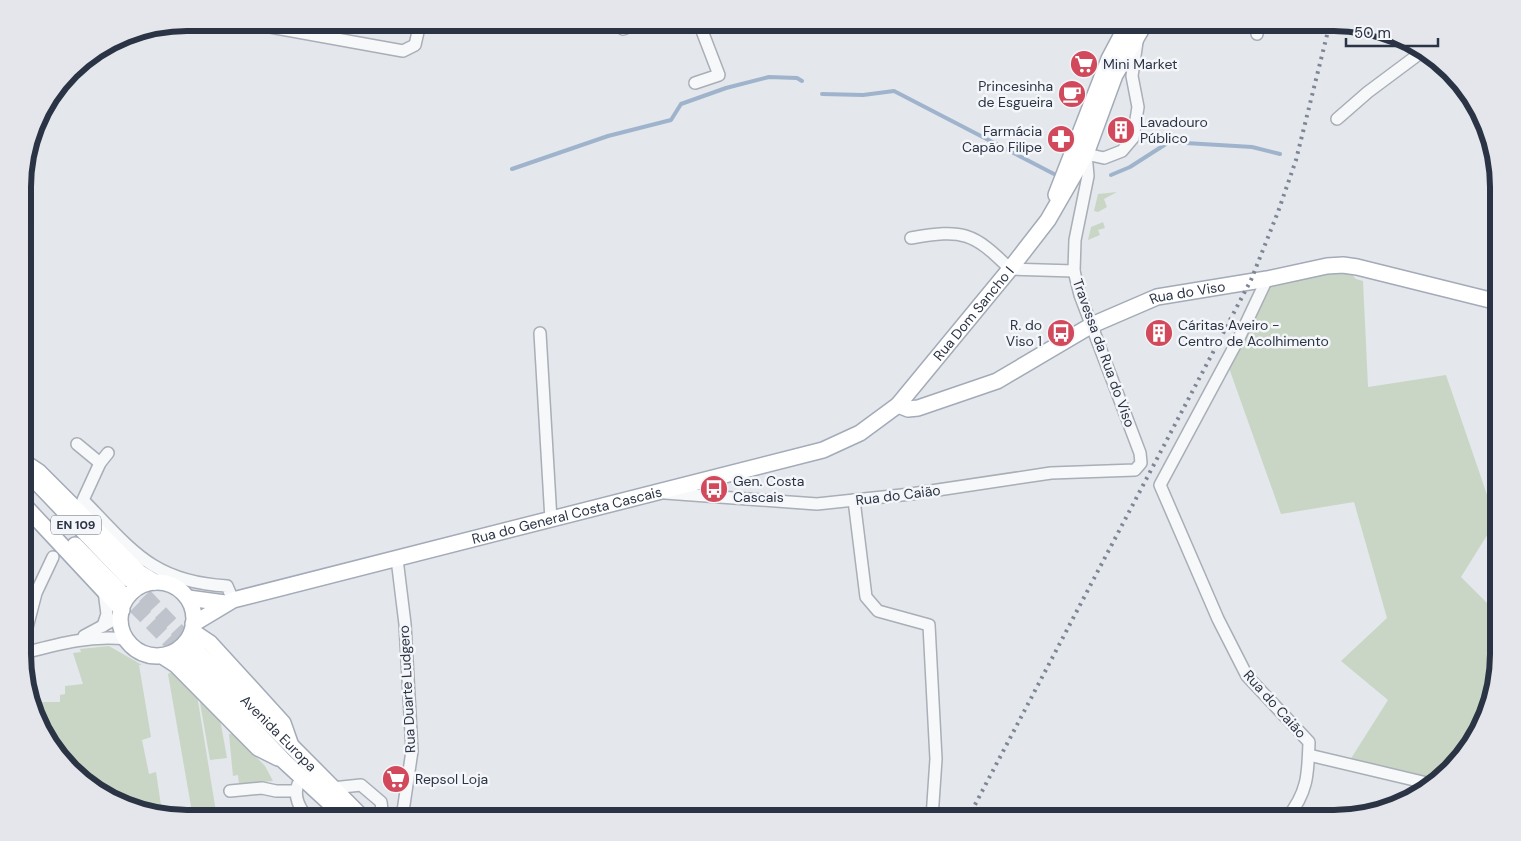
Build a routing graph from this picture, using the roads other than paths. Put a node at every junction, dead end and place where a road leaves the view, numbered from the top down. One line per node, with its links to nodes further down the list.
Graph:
1 (1129, 31): 11 (main road, Rua Dom Sancho I)
2 (1130, 31): 10 (main road, Rua Dom Sancho I)
3 (1132, 31): 10 (street)
4 (301, 32): 5 (street)
5 (418, 32)
6 (703, 32): 8 (street)
7 (1417, 55): 9 (street)
8 (695, 83)
9 (1337, 119)
10 (1086, 154): 11 (main road, Rua Dom Sancho I); 14 (street, Travessa da Rua do Viso)
11 (1048, 220): 13 (main road, Rua Dom Sancho I)
12 (912, 238): 13 (street)
13 (1010, 269): 14 (street); 19 (main road, Rua Dom Sancho I)
14 (1074, 272): 17 (street, Travessa da Rua do Viso)
15 (1267, 279): 16 (main road, Rua do Viso); 17 (main road, Rua do Viso); 48 (street, Rua do Caião)
16 (1489, 300)
17 (1092, 325): 19 (main road, Rua do Viso); 23 (street, Travessa da Rua do Viso)
18 (540, 333): 30 (street)
19 (898, 405): 26 (main road, Rua do General Costa Cascais)
20 (76, 444): 22 (street)
21 (108, 453): 22 (street)
22 (100, 463): 36 (street)
23 (1141, 463): 28 (street, Rua do Caião)
24 (31, 466): 33 (main road)
25 (31, 478): 34 (main road, EN 109)
26 (651, 492): 28 (street, Rua do Caião); 30 (main road, Rua do General Costa Cascais)
27 (31, 498): 34 (main road, EN 109)
28 (854, 500): 55 (street)
29 (31, 511): 34 (main road)
30 (551, 520): 32 (main road, Rua do General Costa Cascais)
31 (53, 557): 37 (street)
32 (397, 559): 36 (main road, Rua do General Costa Cascais); 61 (street, Rua Duarte Ludgero)
33 (155, 582): 35 (main road); 38 (main road)
34 (117, 586): 38 (main road); 40 (street)
35 (188, 598): 36 (main road, Rua do General Costa Cascais); 41 (main road)
36 (229, 601): 39 (main road, Rua do General Costa Cascais)
37 (31, 612)
38 (121, 613): 40 (street); 43 (main road)
39 (213, 613): 41 (main road, Rua do General Costa Cascais); 44 (main road)
40 (103, 626): 42 (street)
41 (193, 628): 44 (main road); 46 (main road)
42 (78, 639): 43 (street); 45 (street)
43 (126, 639): 46 (main road)
44 (210, 643): 47 (main road)
45 (31, 651)
46 (162, 656): 49 (main road)
47 (291, 745): 49 (main road, Avenida Europa); 52 (main road, Avenida Europa)
48 (1309, 755): 51 (street, Rua do Caião); 56 (street)
49 (284, 760): 50 (main road, Avenida Europa)
50 (301, 776): 54 (street); 58 (main road, Avenida Europa)
51 (1423, 782)
52 (332, 788): 59 (main road, Avenida Europa); 60 (street)
53 (230, 791): 54 (street)
54 (296, 791): 57 (street)
55 (933, 809)
56 (1294, 809)
57 (302, 810)
58 (337, 810)
59 (354, 810)
60 (382, 810)
61 (403, 810)

